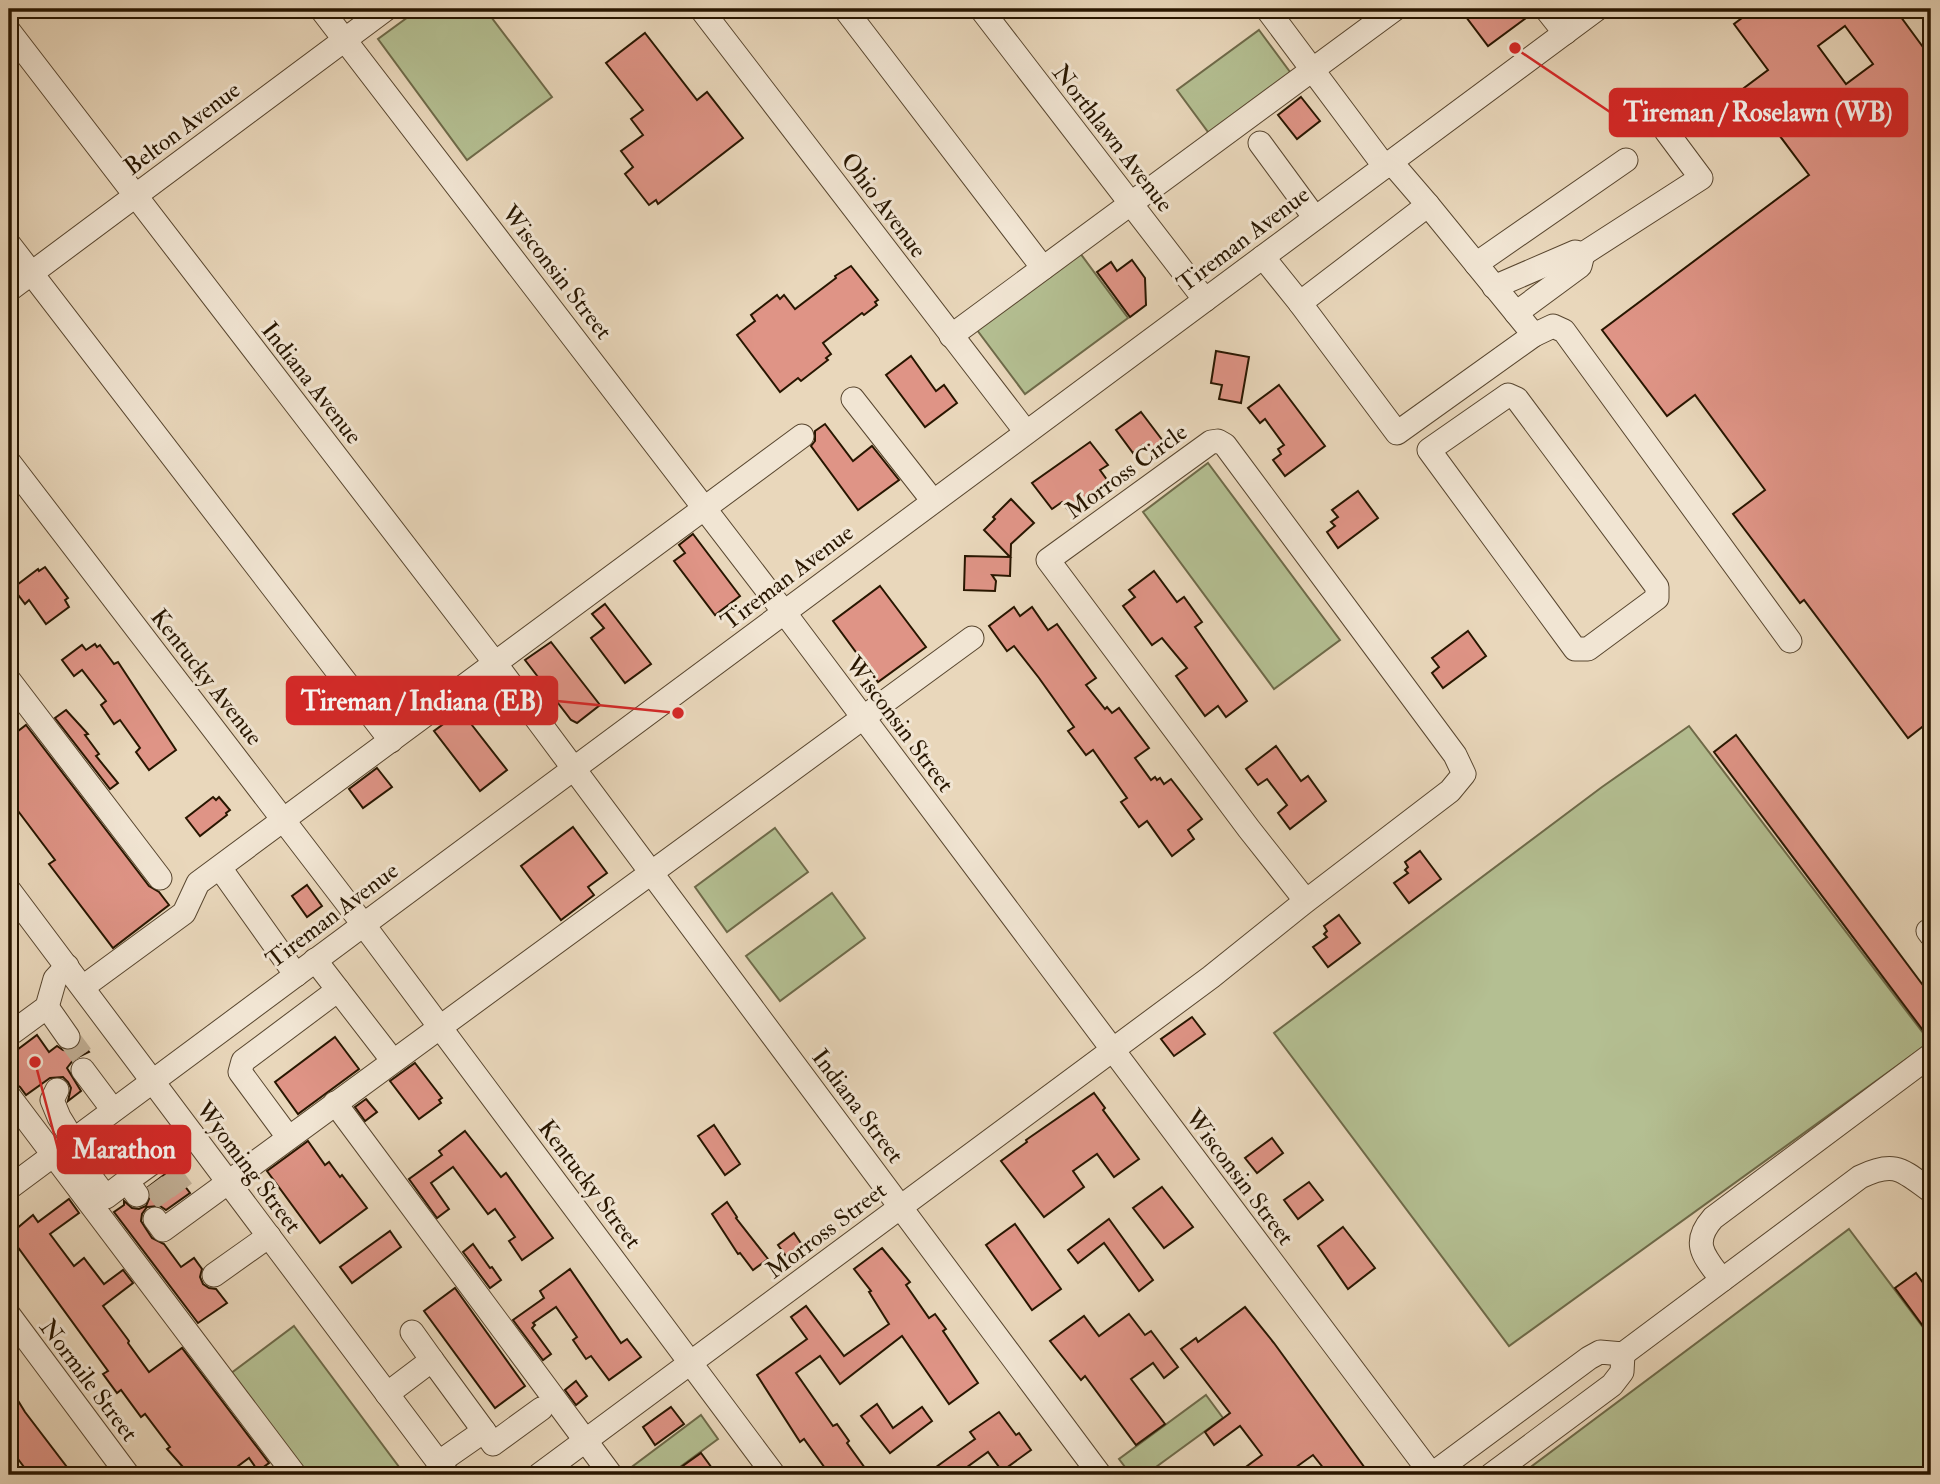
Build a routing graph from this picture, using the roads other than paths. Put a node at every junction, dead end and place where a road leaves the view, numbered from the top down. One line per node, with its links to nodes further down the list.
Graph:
1 (321, 9): 12 (street, Wisconsin Street)
2 (386, 9): 12 (street, Belton Avenue)
3 (701, 9): 34 (street, Ohio Avenue)
4 (845, 9): 26 (street)
5 (981, 9): 19 (street, Northlawn Avenue)
6 (1267, 9): 13 (street)
7 (1395, 9): 13 (street)
8 (1546, 9): 11 (street)
9 (1597, 9): 11 (street, Tireman Avenue)
10 (9, 31): 18 (street, Indiana Avenue)
11 (1565, 33): 17 (street, Tireman Avenue)
12 (345, 39): 18 (street, Belton Avenue); 42 (street, Wisconsin Street)
13 (1313, 68): 17 (street); 19 (street)
14 (1666, 131): 23 (street)
15 (1260, 143): 21 (street)
16 (1626, 160): 25 (street)
17 (1388, 164): 20 (street); 21 (street, Tireman Avenue)
18 (135, 196): 27 (street, Belton Avenue); 46 (street, Indiana Avenue)
19 (1130, 203): 26 (street); 30 (street, Northlawn Avenue)
20 (1428, 205): 25 (street); 31 (street)
21 (1315, 218): 24 (street, Tireman Avenue)
22 (9, 244): 27 (street)
23 (1583, 254): 28 (street); 32 (street)
24 (1262, 257): 30 (street, Tireman Avenue); 31 (street)
25 (1476, 264): 28 (street)
26 (1043, 268): 34 (street)
27 (32, 273): 29 (street, Belton Avenue); 49 (street)
28 (1494, 287): 32 (street)
29 (9, 290)
30 (1205, 300): 37 (street, Tireman Avenue)
31 (1300, 303): 36 (street)
32 (1516, 313): 33 (street)
33 (1534, 335): 36 (street); 45 (street)
34 (951, 336): 37 (street, Ohio Avenue)
35 (853, 399): 41 (street)
36 (1420, 416): 39 (street)
37 (1026, 432): 41 (street, Tireman Avenue)
38 (802, 436): 42 (street)
39 (1439, 443): 39 (street)
40 (9, 461): 51 (street, Kentucky Avenue)
41 (933, 502): 43 (street, Tireman Avenue)
42 (705, 509): 43 (street, Wisconsin Street); 46 (street)
43 (784, 612): 48 (street, Wisconsin Street); 50 (street, Tireman Avenue)
44 (972, 638): 48 (street)
45 (1790, 640)
46 (495, 663): 49 (street); 50 (street, Indiana Avenue)
47 (9, 680): 54 (street)
48 (862, 717): 53 (street); 69 (street, Wisconsin Street)
49 (391, 741): 51 (street)
50 (574, 768): 53 (street, Indiana Street); 57 (street, Tireman Avenue)
51 (284, 820): 52 (street); 57 (street, Kentucky Avenue)
52 (220, 868): 60 (street); 62 (street)
53 (651, 872): 65 (street); 87 (street, Indiana Street)
54 (160, 878)
55 (9, 890): 59 (street, Wyoming Street)
56 (1306, 901): 56 (street, Morross Circle); 61 (street, Morross Circle)
57 (363, 924): 58 (street, Tireman Avenue); 65 (street, Kentucky Street)
58 (315, 960): 60 (street, Tireman Avenue); 63 (street)
59 (67, 966): 62 (street, Wyoming Street); 64 (street)
60 (296, 975): 66 (street, Tireman Avenue)
61 (1211, 978): 69 (street, Morross Street)
62 (83, 986): 73 (street, Wyoming Street)
63 (338, 990): 71 (street); 72 (street)
64 (47, 1007): 67 (street); 68 (street)
65 (440, 1027): 72 (street); 96 (street, Kentucky Street)
66 (220, 1031): 71 (street); 73 (street, Tireman Avenue)
67 (13, 1032)
68 (68, 1037)
69 (1112, 1051): 87 (street, Morross Street); 108 (street, Wisconsin Street)
70 (1931, 1055): 91 (street)
71 (243, 1061): 78 (street)
72 (393, 1061): 75 (street)
73 (151, 1082): 76 (street, Tireman Avenue); 77 (street, Wyoming Street)
74 (9, 1096): 81 (street)
75 (335, 1103): 78 (street); 100 (street)
76 (108, 1114): 79 (street, Tireman Avenue); 79 (street); 80 (street)
77 (192, 1134): 83 (street); 84 (street, Wyoming Street)
78 (288, 1137): 84 (street)
79 (73, 1140): 81 (street, Tireman Avenue)
80 (124, 1145): 82 (street); 83 (street)
81 (54, 1154): 82 (street); 85 (street, Tireman Avenue)
82 (81, 1177): 83 (street); 103 (street)
83 (148, 1177)
84 (229, 1182): 88 (street); 89 (street, Wyoming Street)
85 (9, 1188)
86 (1931, 1191): 91 (street)
87 (901, 1207): 96 (street, Morross Street); 107 (street, Indiana Street)
88 (177, 1210)
89 (269, 1236): 90 (street); 97 (street, Wyoming Street)
90 (214, 1275)
91 (1722, 1280): 94 (street)
92 (9, 1315): 102 (street, Normile Street)
93 (412, 1332): 95 (street)
94 (1623, 1354): 108 (street); 109 (street)
95 (432, 1360): 97 (street); 99 (street)
96 (691, 1363): 100 (street, Morross Street); 106 (street, Kentucky Street)
97 (387, 1394): 101 (street, Wyoming Street)
98 (541, 1409): 99 (street)
99 (484, 1431): 101 (street)
100 (585, 1441): 104 (street, Morross Street); 105 (street)
101 (443, 1469)
102 (128, 1475)
103 (295, 1475)
104 (539, 1475)
105 (611, 1475)
106 (774, 1475)
107 (1100, 1475)
108 (1431, 1475)
109 (1491, 1475)

